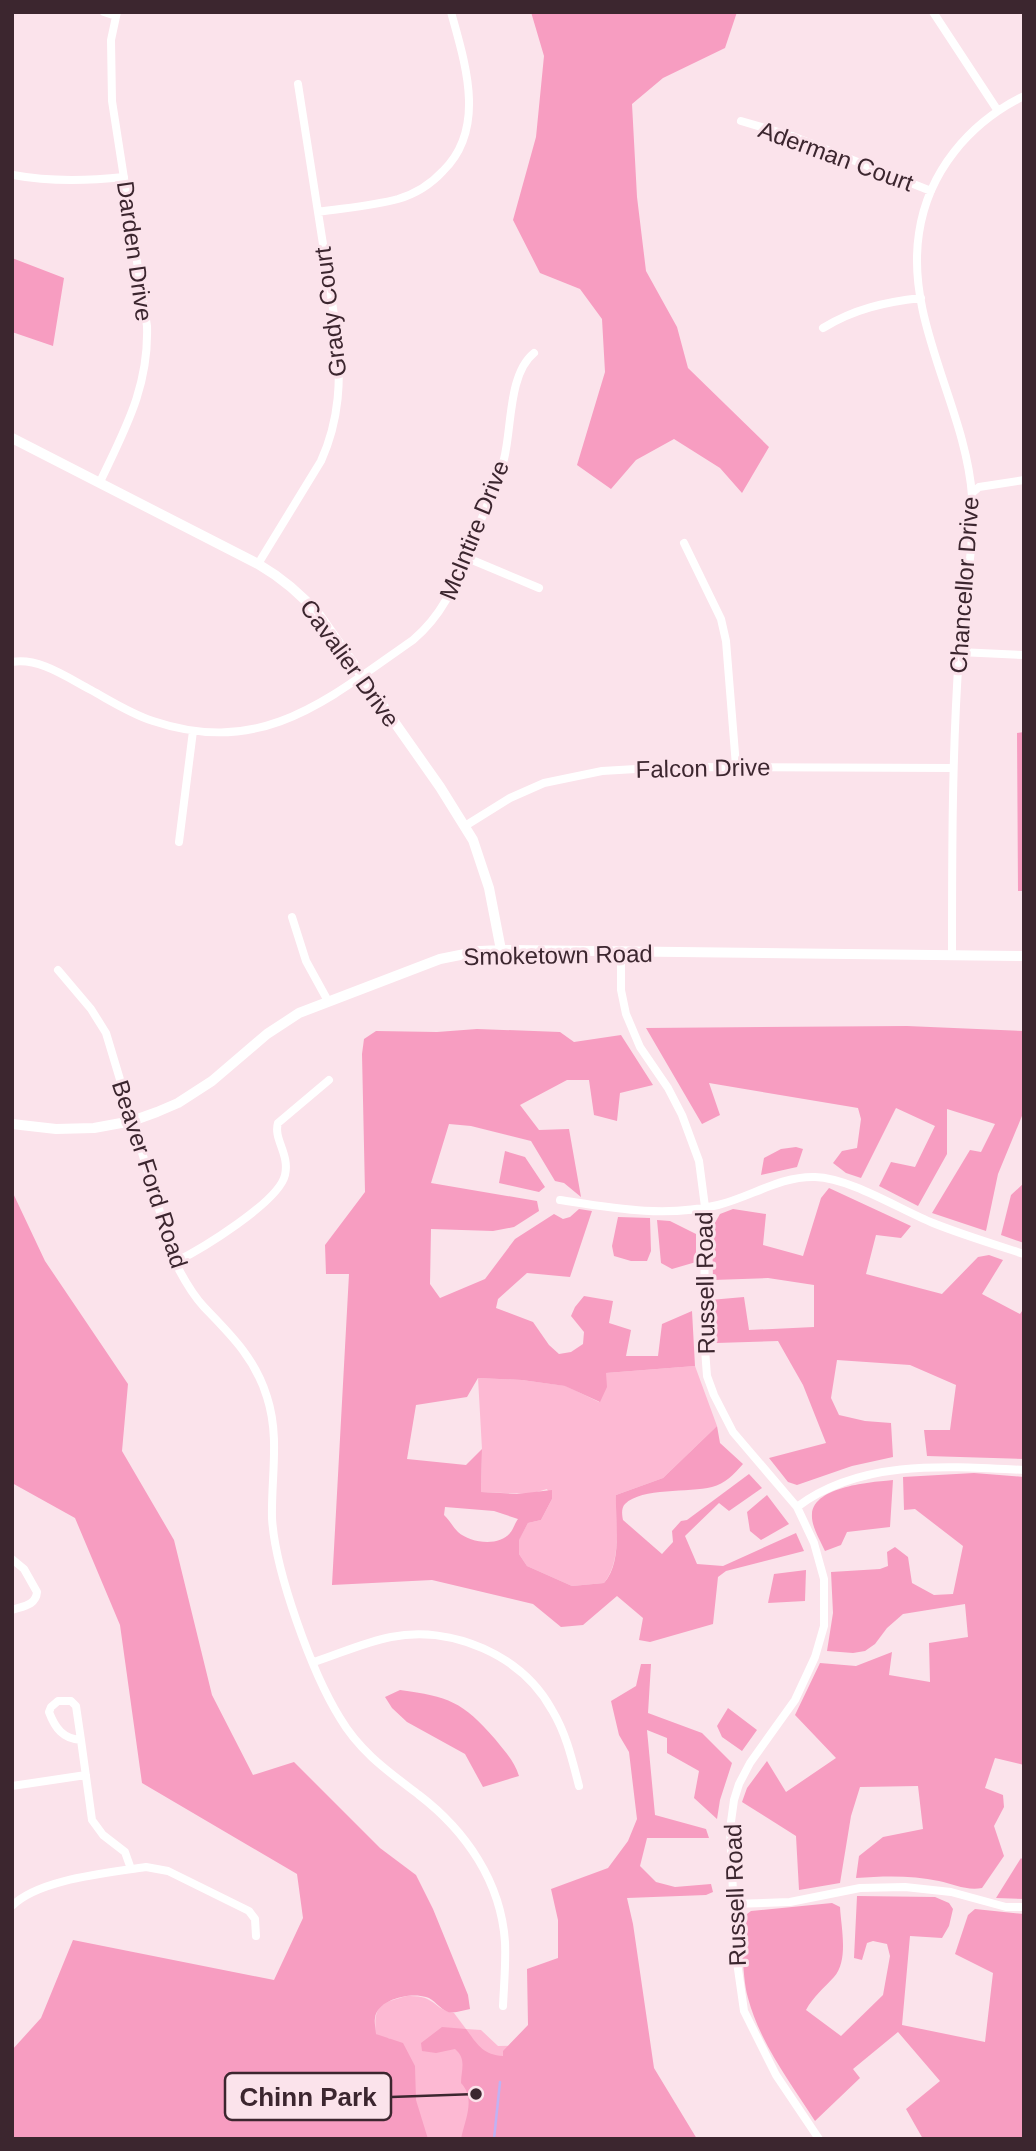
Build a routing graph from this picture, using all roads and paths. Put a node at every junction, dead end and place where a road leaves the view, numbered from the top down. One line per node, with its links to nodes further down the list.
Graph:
1 (104, 12): 4 (street)
2 (451, 12): 12 (street)
3 (933, 12): 7 (street)
4 (116, 14): 10 (street, Darden Drive)
5 (298, 83): 12 (street, Grady Court)
6 (1024, 96): 7 (street, Chancellor Drive)
7 (998, 111): 11 (street, Chancellor Drive)
8 (741, 121): 11 (street, Aderman Court)
9 (13, 174): 10 (street)
10 (124, 177): 18 (street, Darden Drive)
11 (931, 191): 13 (street, Chancellor Drive)
12 (318, 212): 22 (street, Grady Court)
13 (921, 298): 14 (street); 19 (street, Chancellor Drive)
14 (824, 328)
15 (534, 353): 21 (street, McIntire Drive)
16 (12, 438): 18 (main road, Cavalier Drive)
17 (1024, 480): 19 (street)
18 (100, 482): 22 (main road, Cavalier Drive)
19 (972, 493): 24 (street, Chancellor Drive)
20 (684, 543): 29 (street)
21 (465, 557): 23 (street); 27 (street, McIntire Drive)
22 (258, 564): 27 (main road, Cavalier Drive)
23 (539, 588)
24 (959, 652): 25 (street); 30 (street, Chancellor Drive)
25 (1024, 655)
26 (12, 663): 28 (street, McIntire Drive)
27 (362, 675): 28 (street, McIntire Drive); 31 (main road, Cavalier Drive)
28 (193, 731): 32 (street)
29 (736, 766): 30 (street, Falcon Drive); 31 (street, Falcon Drive)
30 (953, 768): 36 (street, Chancellor Drive)
31 (465, 826): 34 (main road, Cavalier Drive)
32 (179, 842)
33 (292, 917): 39 (street)
34 (501, 950): 35 (main road, Smoketown Road); 39 (main road, Smoketown Road)
35 (621, 953): 36 (main road, Smoketown Road); 44 (street, Russell Road)
36 (952, 955): 37 (main road, Smoketown Road)
37 (1024, 956)
38 (58, 970): 41 (street, Beaver Ford Road)
39 (328, 1001): 41 (main road, Smoketown Road)
40 (329, 1080): 46 (street)
41 (132, 1121): 42 (main road, Smoketown Road); 46 (street, Beaver Ford Road)
42 (12, 1125)
43 (560, 1200): 44 (street)
44 (705, 1207): 45 (street); 48 (street, Russell Road)
45 (1024, 1254)
46 (175, 1262): 51 (street, Beaver Ford Road)
47 (1024, 1470): 48 (street)
48 (797, 1507): 57 (street, Russell Road)
49 (12, 1559): 50 (street)
50 (12, 1610)
51 (314, 1662): 55 (street); 61 (street, Beaver Ford Road)
52 (81, 1740): 52 (street); 53 (street)
53 (86, 1775): 54 (street); 56 (street)
54 (12, 1786)
55 (579, 1786)
56 (131, 1869): 58 (street); 60 (street)
57 (733, 1904): 59 (street); 62 (street, Russell Road)
58 (12, 1906)
59 (1024, 1907)
60 (256, 1936)
61 (503, 2006)
62 (819, 2139)

